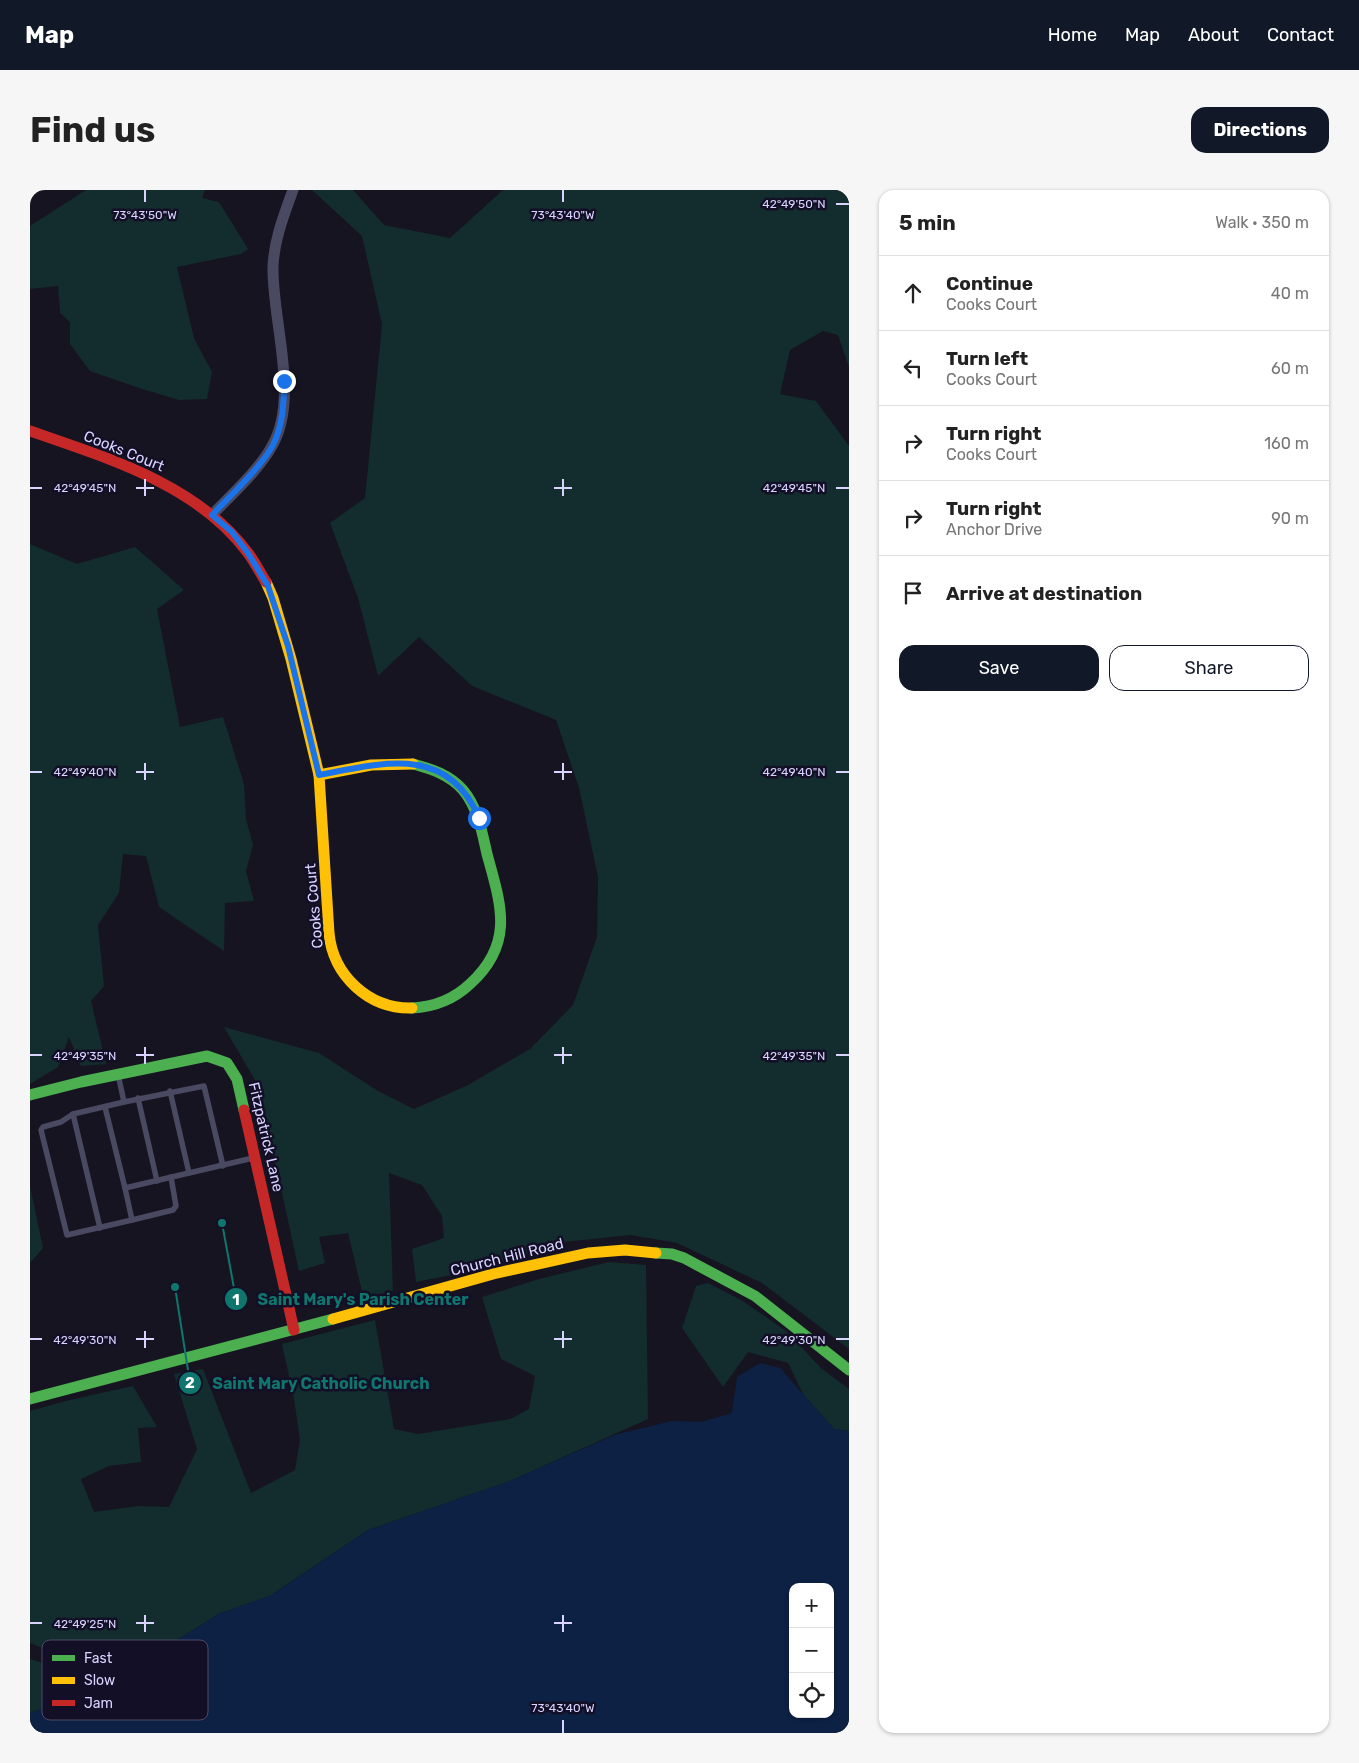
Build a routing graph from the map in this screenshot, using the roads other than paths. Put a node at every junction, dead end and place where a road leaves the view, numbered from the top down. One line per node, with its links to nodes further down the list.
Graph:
1 (293, 190): 3 (street)
2 (30, 431): 3 (street, Cooks Court)
3 (212, 515): 4 (street, Cooks Court)
4 (319, 775): 4 (street, Cooks Court)
5 (118, 1074): 7 (street, Fitzpatrick Lane); 9 (lane); 12 (street, Fitzpatrick Lane)
6 (170, 1092): 8 (lane); 13 (lane); 14 (lane)
7 (30, 1095)
8 (138, 1098): 9 (lane); 16 (lane)
9 (124, 1102): 10 (lane)
10 (105, 1107): 11 (lane); 17 (lane)
11 (73, 1114): 19 (lane); 19 (lane)
12 (255, 1158): 13 (lane); 20 (street, Fitzpatrick Lane)
13 (223, 1166): 14 (lane)
14 (189, 1173): 15 (lane)
15 (171, 1177): 16 (lane); 18 (lane)
16 (157, 1181): 17 (lane)
17 (125, 1188): 18 (lane)
18 (132, 1220): 19 (lane)
19 (100, 1228)
20 (294, 1330): 21 (street, Church Hill Road); 22 (street, Church Hill Road)
21 (849, 1370)
22 (30, 1400)

